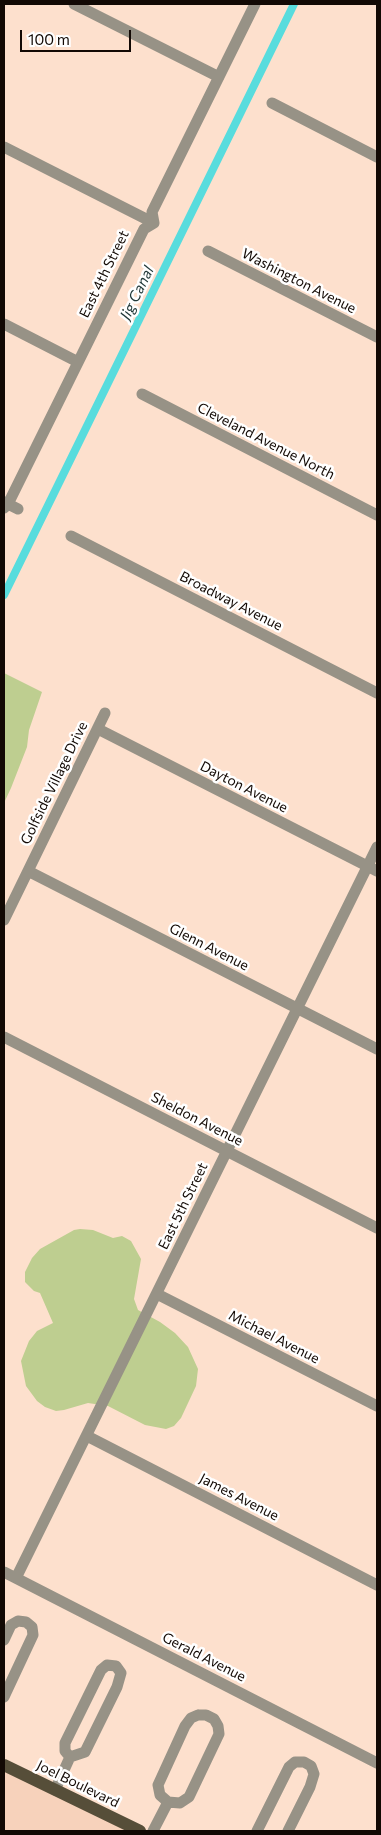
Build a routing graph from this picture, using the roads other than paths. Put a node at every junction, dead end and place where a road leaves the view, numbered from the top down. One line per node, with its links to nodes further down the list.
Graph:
1 (74, 4): 3 (street)
2 (255, 4): 3 (street)
3 (218, 77): 7 (street)
4 (272, 103): 6 (street)
5 (4, 146): 7 (street)
6 (377, 157)
7 (154, 223): 11 (street, East 4th Street)
8 (208, 251): 10 (street, Washington Avenue)
9 (4, 324): 11 (street)
10 (377, 337)
11 (78, 362): 13 (street, East 4th Street)
12 (142, 394): 14 (street, Cleveland Avenue North)
13 (8, 506)
14 (377, 515)
15 (71, 536): 16 (street, Broadway Avenue)
16 (377, 693)
17 (105, 714): 18 (street, Golfside Village Drive)
18 (98, 729): 20 (street, Dayton Avenue); 21 (street, Golfside Village Drive)
19 (377, 847): 20 (street, East 5th Street)
20 (372, 869): 23 (street, East 5th Street)
21 (28, 871): 22 (street, Golfside Village Drive); 23 (street, Glenn Avenue)
22 (4, 920)
23 (297, 1008): 25 (street, Glenn Avenue); 26 (street, East 5th Street)
24 (4, 1037): 26 (street, Sheldon Avenue)
25 (377, 1050)
26 (227, 1151): 27 (street, Sheldon Avenue); 28 (street, East 5th Street)
27 (377, 1228)
28 (157, 1294): 29 (street, Michael Avenue); 30 (street, East 5th Street)
29 (377, 1406)
30 (87, 1436): 32 (street, East 5th Street); 33 (street, James Avenue)
31 (4, 1572): 32 (street, Gerald Avenue)
32 (16, 1578): 37 (street, Gerald Avenue)
33 (377, 1585)
34 (4, 1640): 35 (street)
35 (4, 1697)
36 (70, 1757): 36 (street); 39 (street)
37 (377, 1763)
38 (4, 1765): 39 (main road, Joel Boulevard)
39 (55, 1790): 41 (main road, Joel Boulevard)
40 (168, 1802): 40 (street); 42 (street)
41 (140, 1831)
42 (153, 1831)
43 (257, 1831): 44 (street)
44 (288, 1831)

